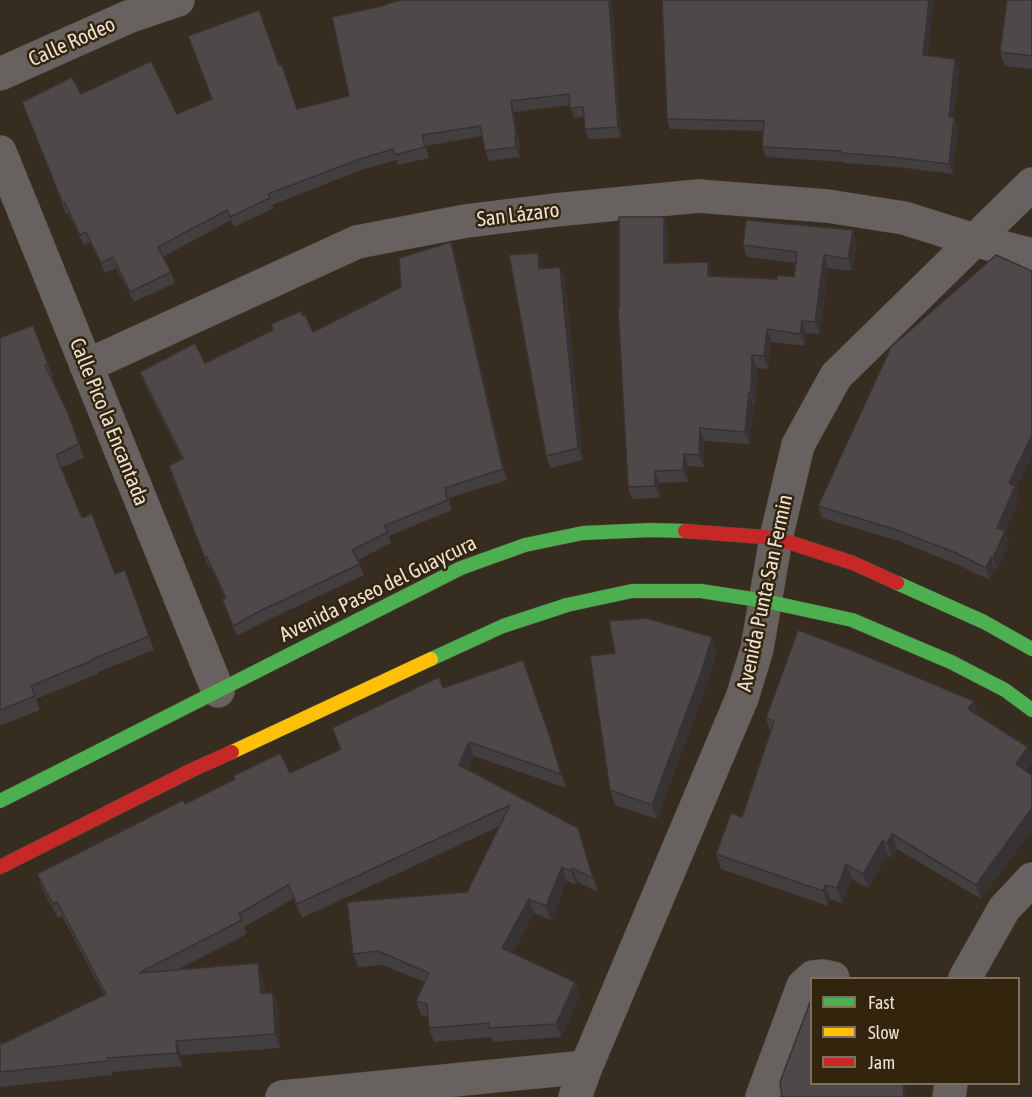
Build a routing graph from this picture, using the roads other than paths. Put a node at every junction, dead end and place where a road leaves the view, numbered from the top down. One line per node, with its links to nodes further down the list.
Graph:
1 (178, 0): 2 (street, Calle Rodeo)
2 (0, 74)
3 (0, 152): 7 (street, Calle Pico la Encantada)
4 (1032, 184): 5 (street, Avenida Punta San Fermin)
5 (974, 240): 6 (street, San Lázaro); 7 (street, San Lázaro); 8 (street, Avenida Punta San Fermin)
6 (1032, 255)
7 (86, 366): 11 (street, Calle Pico la Encantada)
8 (776, 538): 9 (street, Avenida Punta San Fermin); 10 (main road, Avenida Paseo del Guaycura); 11 (main road, Avenida Paseo del Guaycura)
9 (765, 601): 12 (main road); 14 (main road); 20 (street, Avenida Punta San Fermin)
10 (1032, 649)
11 (218, 691): 13 (main road, Avenida Paseo del Guaycura)
12 (1032, 710)
13 (0, 801)
14 (0, 867)
15 (1032, 879): 18 (street)
16 (813, 977): 17 (street)
17 (828, 977)
18 (966, 977)
19 (810, 980): 22 (street)
20 (581, 1082): 21 (street)
21 (282, 1097)
22 (762, 1097)

